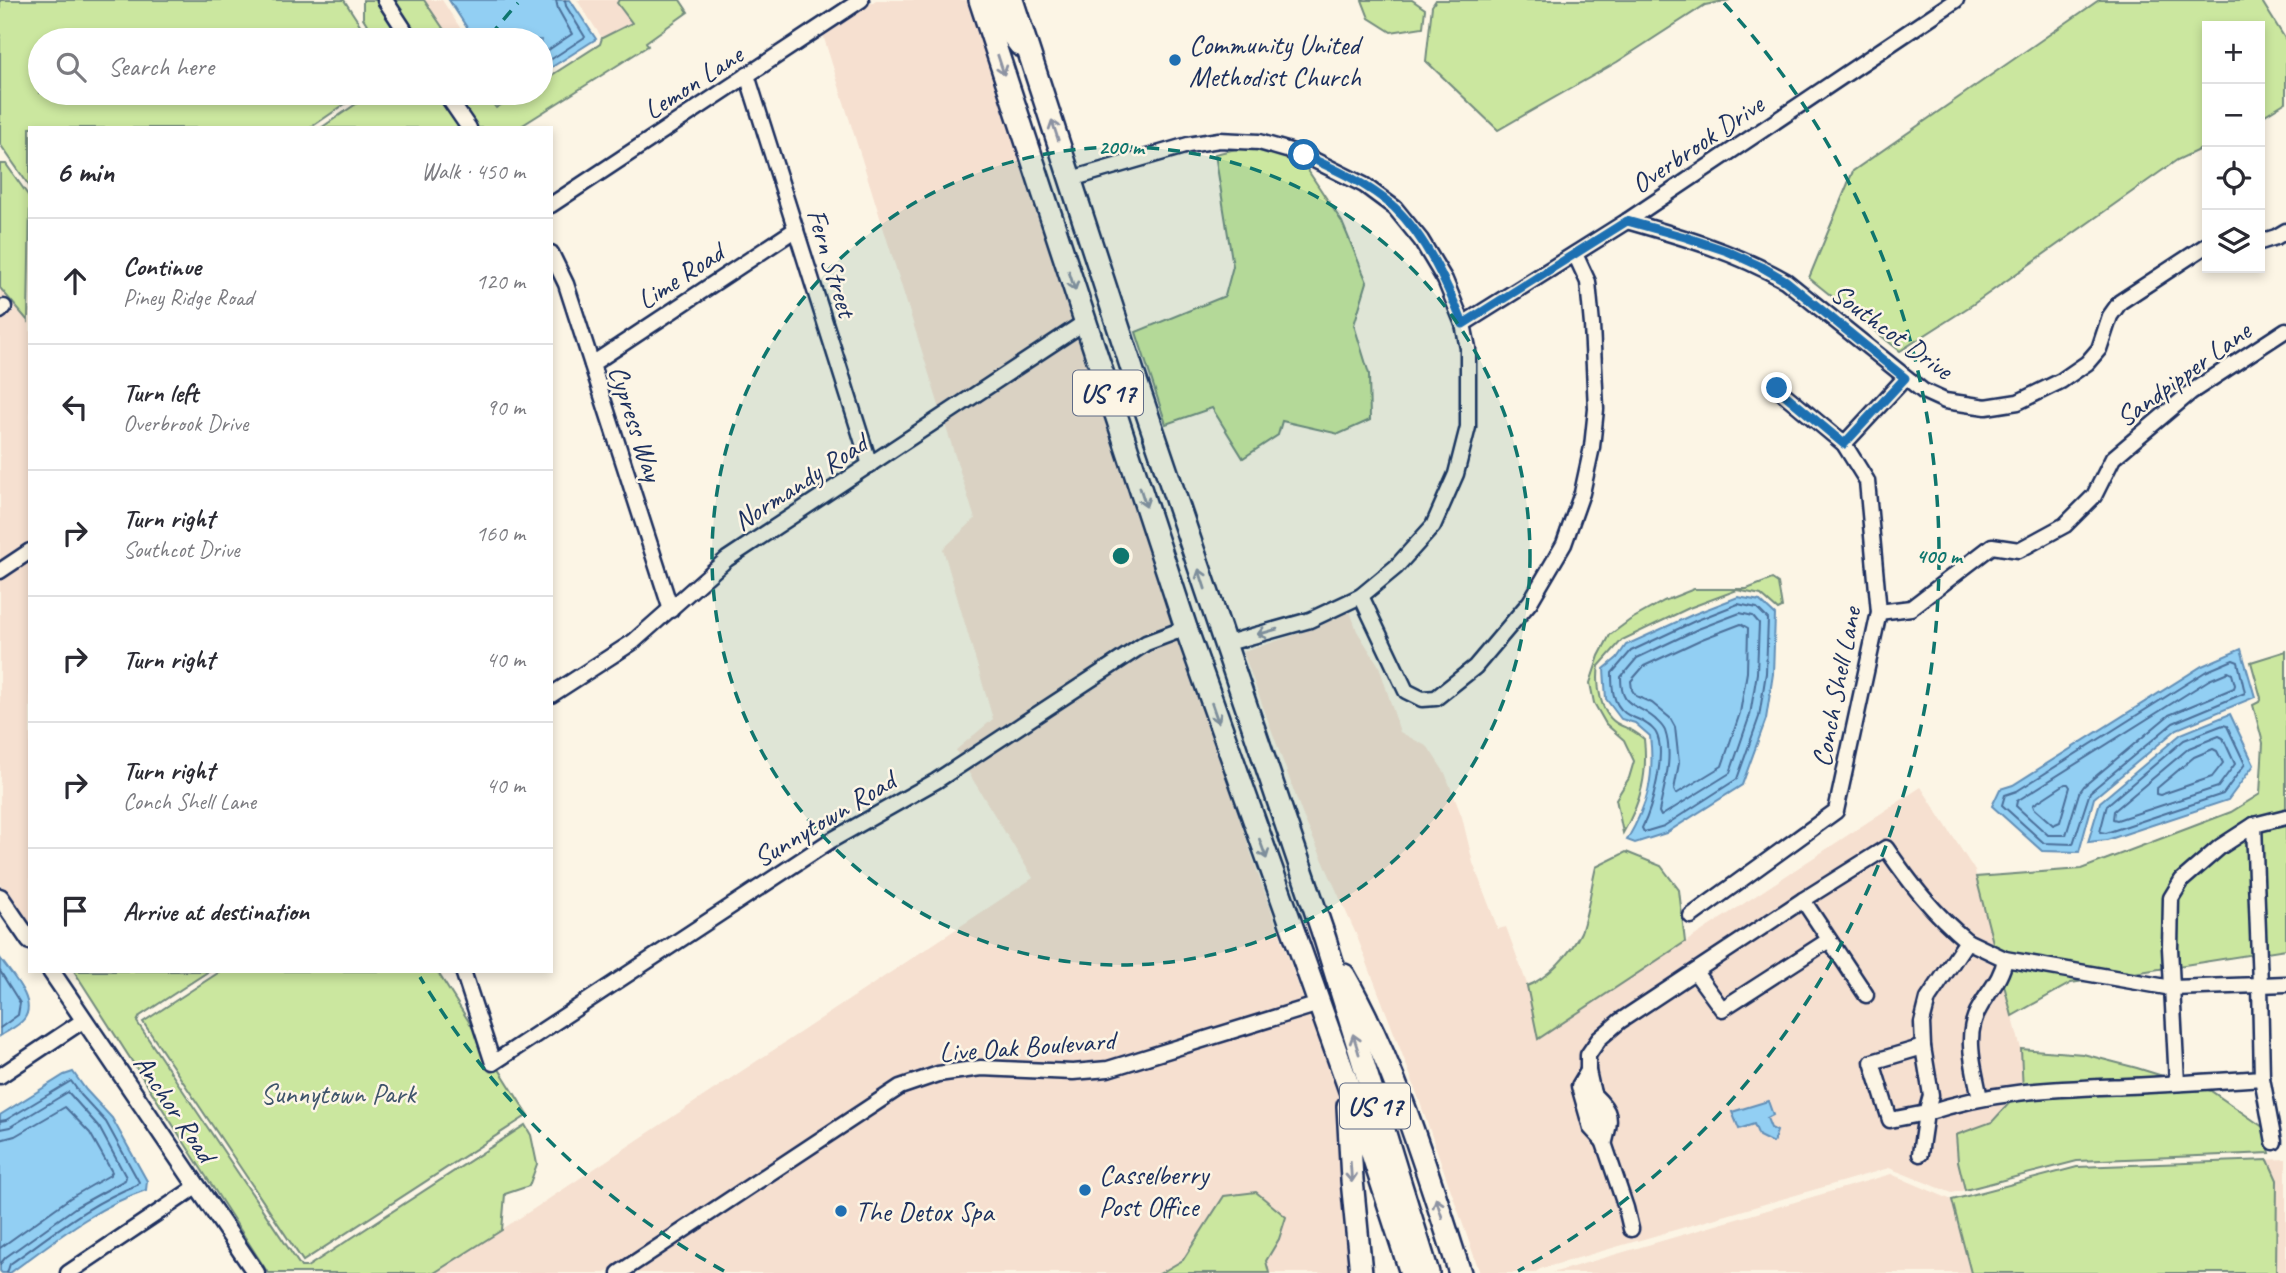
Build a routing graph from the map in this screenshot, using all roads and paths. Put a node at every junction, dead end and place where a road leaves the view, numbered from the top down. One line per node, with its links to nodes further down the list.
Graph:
1 (384, 0): 7 (street)
2 (861, 0): 9 (street, Lemon Lane)
3 (980, 0): 12 (main road, US 17, one-way to 12)
4 (996, 0): 8 (main road)
5 (1012, 0): 8 (main road, US 17)
6 (1956, 0): 15 (street, Overbrook Drive)
7 (403, 28)
8 (1032, 61): 13 (main road, US 17, one-way to 8)
9 (747, 75): 14 (street, Lemon Lane); 16 (street, Fern Street)
10 (454, 105): 11 (street)
11 (467, 126)
12 (1025, 139): 13 (main road); 22 (main road, US 17, one-way to 22)
13 (1071, 179): 23 (street); 26 (main road, US 17)
14 (553, 204)
15 (1627, 221): 20 (street, Overbrook Drive); 27 (street, Southcot Drive)
16 (796, 229): 25 (street, Lime Road); 30 (street, Fern Street)
17 (2286, 231): 18 (street)
18 (2265, 240)
19 (2202, 248): 27 (street, Southcot Drive)
20 (1575, 254): 23 (street, Overbrook Drive); 33 (street)
21 (553, 257): 25 (street, Cypress Way)
22 (1085, 322): 26 (main road); 30 (street, Normandy Road); 36 (main road, US 17, one-way to 36)
23 (1463, 324): 33 (street)
24 (2286, 330): 35 (street, Sandpipper Lane)
25 (592, 364): 34 (street, Cypress Way)
26 (1134, 374): 37 (main road, US 17, one-way to 26)
27 (1905, 378): 29 (street)
28 (1777, 388): 29 (street, Conch Shell Lane)
29 (1844, 444): 35 (street, Conch Shell Lane)
30 (870, 465): 34 (street, Normandy Road)
31 (28, 552): 32 (street)
32 (0, 570)
33 (1361, 596): 37 (street, one-way to 37)
34 (671, 610): 39 (street, Normandy Road)
35 (1879, 612): 44 (street, Conch Shell Lane)
36 (1186, 628): 38 (main road); 52 (street, Sunnytown Road); 57 (main road, US 17, one-way to 57)
37 (1224, 644): 38 (main road, US 17)
38 (1236, 678): 46 (main road, US 17)
39 (553, 694)
40 (2286, 817): 41 (street)
41 (2254, 825): 54 (street); 55 (street)
42 (0, 897): 45 (street)
43 (1803, 900): 47 (street); 48 (street); 50 (street)
44 (1691, 916)
45 (28, 938)
46 (1325, 939): 77 (main road, US 17, one-way to 46); 78 (main road, one-way to 46)
47 (1829, 940): 50 (street); 56 (street)
48 (1967, 941): 49 (street); 59 (street)
49 (2006, 959): 55 (street); 64 (street)
50 (1695, 972): 65 (street)
51 (52, 973): 58 (street, Anchor Road)
52 (464, 973)
53 (2286, 984): 54 (street)
54 (2260, 985): 55 (street); 61 (street)
55 (2172, 988): 63 (street)
56 (1866, 995)
57 (1320, 1004): 62 (main road, US 17); 74 (street, Live Oak Boulevard)
58 (84, 1020): 60 (street); 70 (street, Anchor Road)
59 (1923, 1048): 66 (street); 66 (street)
60 (0, 1076)
61 (2262, 1078): 63 (street); 68 (street)
62 (1346, 1079): 75 (main road, one-way to 75); 76 (main road, US 17)
63 (2177, 1083): 64 (street)
64 (1980, 1098): 66 (street)
65 (1592, 1103): 67 (street); 67 (street)
66 (1926, 1113): 69 (street)
67 (1604, 1143): 71 (street)
68 (2274, 1143)
69 (1920, 1154)
70 (196, 1187): 72 (street); 73 (street, Anchor Road)
71 (1631, 1229)
72 (68, 1273)
73 (256, 1273)
74 (619, 1273)
75 (1362, 1273)
76 (1411, 1273)
77 (1428, 1273)
78 (1460, 1273)

